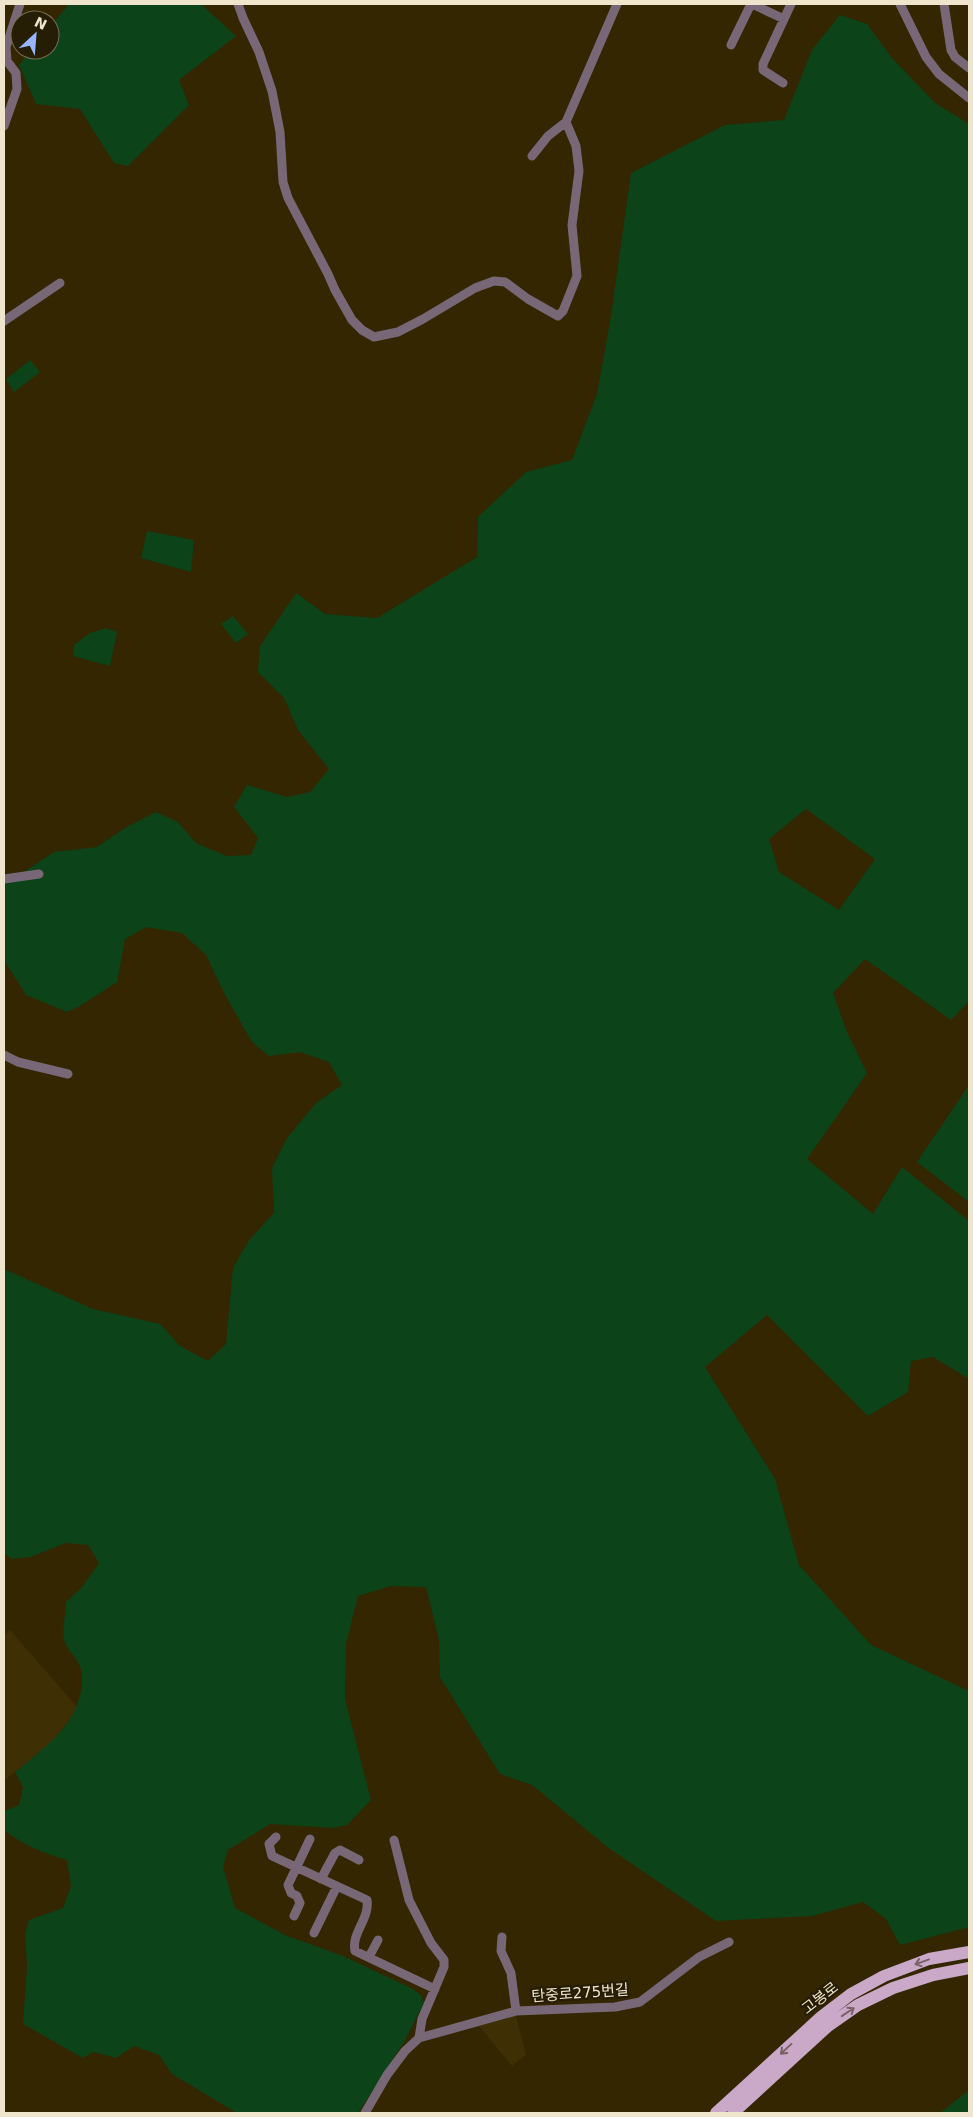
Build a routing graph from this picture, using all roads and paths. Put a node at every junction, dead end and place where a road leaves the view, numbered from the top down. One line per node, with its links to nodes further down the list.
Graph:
1 (20, 4): 14 (street)
2 (238, 4): 13 (street)
3 (617, 4): 13 (street)
4 (752, 4): 8 (street); 9 (street)
5 (791, 4): 8 (street)
6 (900, 4): 12 (street)
7 (944, 4): 10 (street)
8 (784, 19): 11 (street)
9 (731, 45)
10 (969, 68)
11 (783, 83)
12 (969, 98)
13 (566, 122): 15 (street)
14 (4, 126)
15 (532, 156)
16 (60, 283): 17 (street)
17 (4, 320)
18 (39, 874): 19 (street)
19 (4, 879)
20 (4, 1058): 21 (street)
21 (68, 1074)
22 (276, 1838): 26 (street)
23 (310, 1839): 26 (street)
24 (394, 1840): 37 (street)
25 (359, 1860): 27 (street)
26 (297, 1868): 27 (street); 29 (street)
27 (321, 1879): 28 (street)
28 (337, 1886): 30 (street); 35 (street)
29 (294, 1916)
30 (314, 1933)
31 (502, 1938): 38 (street)
32 (378, 1940): 35 (street)
33 (729, 1942): 38 (street, 탄중로275번길)
34 (969, 1952): 41 (main road, 고봉로, one-way to 41)
35 (369, 1957): 37 (street)
36 (969, 1968): 42 (main road, 고봉로, one-way to 36)
37 (434, 1989): 39 (street)
38 (516, 2011): 39 (street, 탄중로275번길)
39 (419, 2038): 40 (street, 탄중로275번길)
40 (366, 2113)
41 (716, 2113)
42 (733, 2113)

